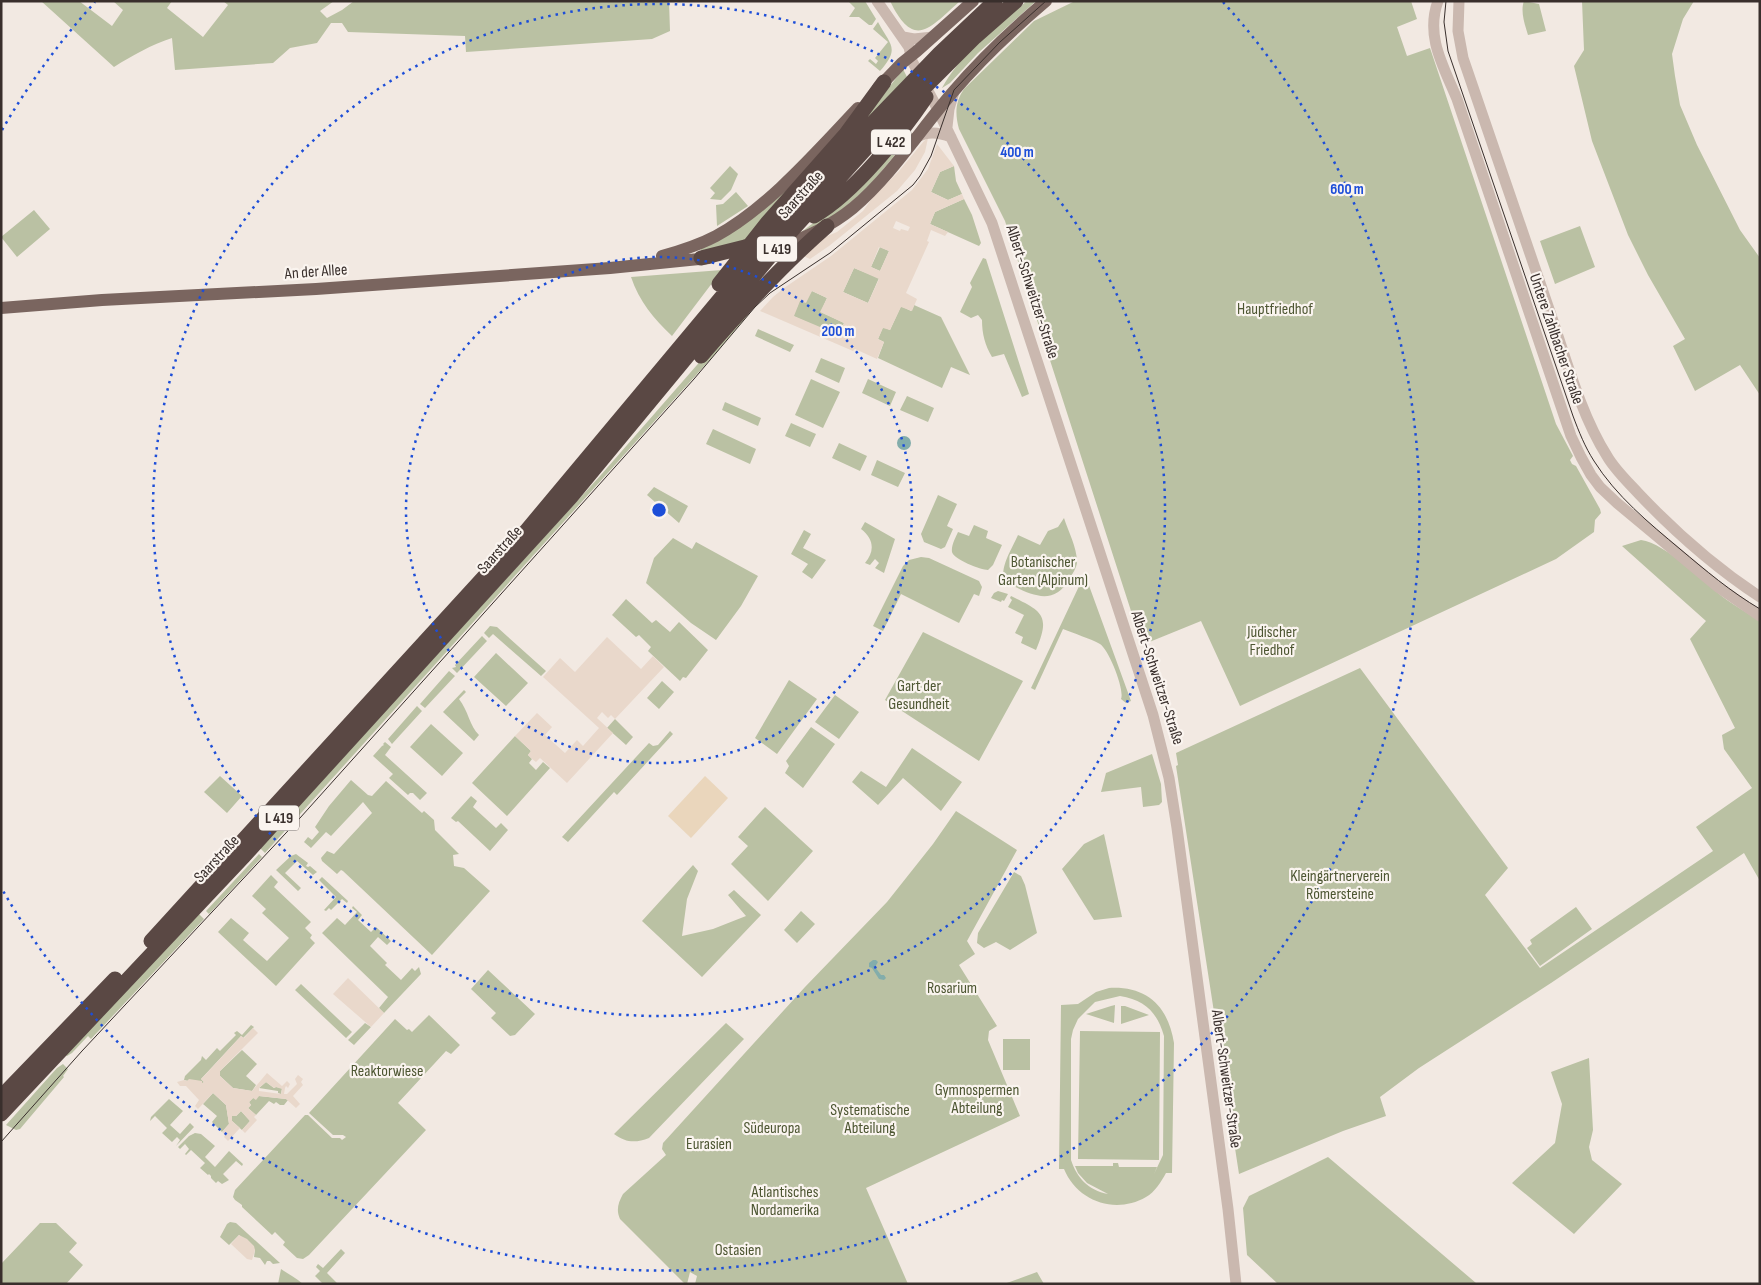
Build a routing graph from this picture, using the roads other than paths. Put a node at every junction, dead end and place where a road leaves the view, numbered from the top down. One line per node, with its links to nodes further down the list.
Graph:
1 (877, 1): 8 (street)
2 (973, 1): 10 (main road, L 422)
3 (995, 1): 22 (highway, Saarstraße / L 419)
4 (1016, 1): 12 (highway, Saarstraße / L 419)
5 (1046, 1): 14 (main road)
6 (1438, 1): 25 (street, Untere Zahlbacher Straße)
7 (1459, 1): 24 (street, Untere Zahlbacher Straße)
8 (889, 21): 9 (street); 11 (street)
9 (903, 36): 10 (street); 11 (street)
10 (933, 37): 11 (main road, L 422)
11 (912, 59): 13 (main road, L 422); 15 (street, Albert-Schweitzer-Straße)
12 (944, 68): 19 (highway, L 422); 23 (highway, Saarstraße / L 419)
13 (884, 82): 20 (main road, L 422); 22 (highway, L 419)
14 (954, 90): 15 (main road); 16 (street)
15 (936, 106): 16 (street, Albert-Schweitzer-Straße); 17 (main road)
16 (949, 133): 17 (street); 28 (street, Albert-Schweitzer-Straße)
17 (915, 138): 18 (main road)
18 (827, 226): 19 (main road, L 422); 23 (highway)
19 (707, 258): 20 (main road, L 422)
20 (633, 265): 21 (main road, An der Allee / L 422)
21 (1, 308)
22 (696, 327): 26 (highway, Saarstraße / L 419)
23 (620, 439): 27 (highway, Saarstraße / L 419)
24 (1760, 597)
25 (1760, 616)
26 (1, 1097)
27 (1, 1114)
28 (1236, 1284)

